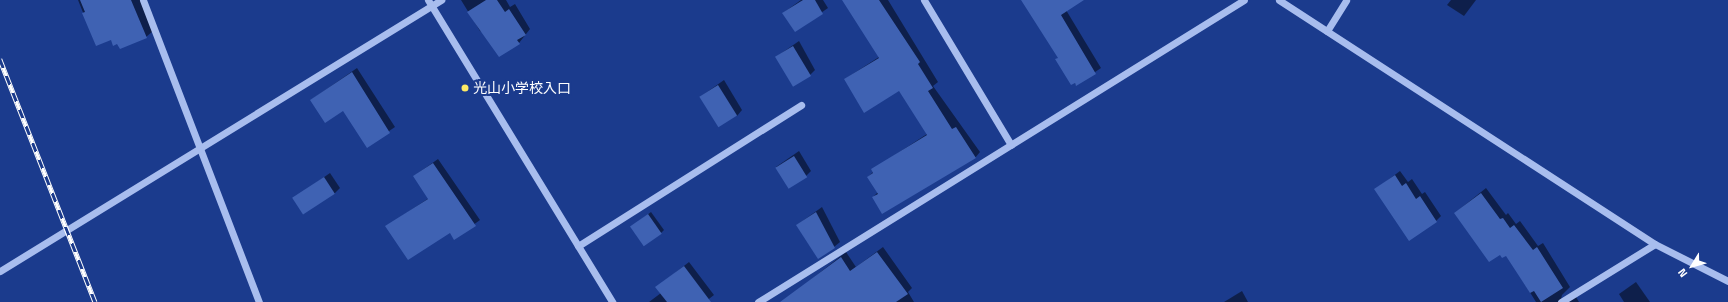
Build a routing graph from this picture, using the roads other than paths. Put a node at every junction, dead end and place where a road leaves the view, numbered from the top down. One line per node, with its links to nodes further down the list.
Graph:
1 (143, 0): 11 (street)
2 (441, 0): 7 (street)
3 (924, 0): 10 (street)
4 (1244, 0): 10 (street)
5 (1279, 0): 8 (street)
6 (1346, 0): 8 (street)
7 (429, 3): 11 (street); 13 (street)
8 (1327, 31): 12 (street)
9 (801, 105): 13 (street)
10 (1011, 145): 18 (street)
11 (200, 148): 14 (street); 16 (street)
12 (1655, 244): 15 (street); 19 (street)
13 (578, 246): 17 (street)
14 (0, 271)
15 (1728, 281)
16 (259, 302)
17 (612, 302)
18 (758, 302)
19 (1561, 302)

